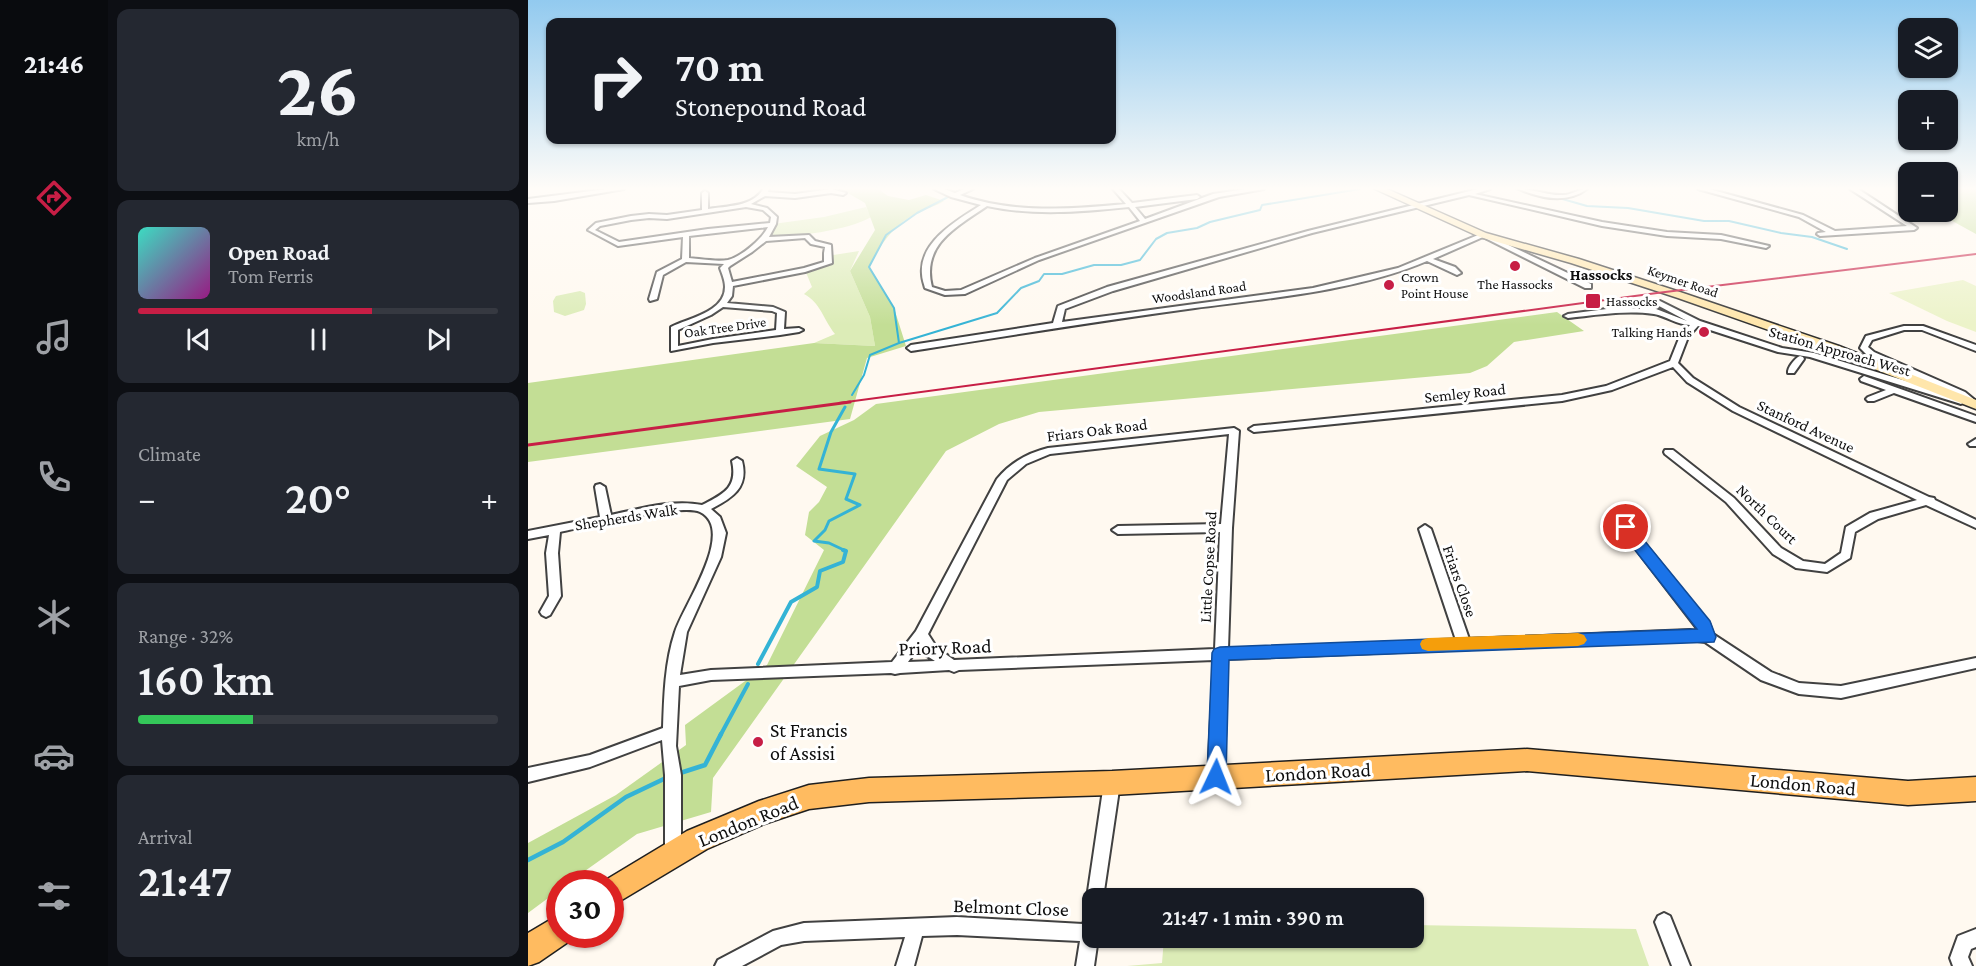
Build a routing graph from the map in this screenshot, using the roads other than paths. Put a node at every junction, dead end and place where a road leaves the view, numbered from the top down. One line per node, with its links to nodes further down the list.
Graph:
1 (599, 234): 8 (street)
2 (692, 234): 8 (street)
3 (769, 234): 10 (street)
4 (943, 234): 5 (street)
5 (1107, 234)
6 (1303, 234): 22 (street)
7 (1668, 234): 11 (street)
8 (686, 235): 13 (street)
9 (1483, 235): 12 (street, Woodsland Road); 17 (street); 33 (main road, Keymer Road)
10 (767, 239): 14 (street); 16 (street)
11 (1766, 246)
12 (1427, 259): 15 (street); 22 (street, Woodsland Road)
13 (685, 260): 14 (street); 18 (street)
14 (731, 262): 16 (street, Oak Tree Drive)
15 (1457, 273)
16 (729, 285): 19 (street, Oak Tree Drive)
17 (1588, 286)
18 (653, 299)
19 (721, 305): 24 (street, Oak Tree Drive); 24 (street, Oak Tree Drive)
20 (1568, 316): 21 (street, Station Approach West)
21 (1697, 323): 27 (street, Station Approach West); 29 (street)
22 (1057, 325): 25 (street, Woodsland Road)
23 (799, 330): 24 (street, Oak Tree Drive)
24 (780, 333)
25 (911, 348)
26 (1976, 348): 33 (street)
27 (1781, 350): 28 (street); 33 (street, Station Approach West)
28 (1800, 359): 30 (street); 31 (street)
29 (1674, 363): 35 (street, Semley Road); 40 (street, Stanford Avenue)
30 (1791, 371)
31 (1893, 390): 32 (street); 34 (street)
32 (1871, 399)
33 (1976, 405)
34 (1976, 419)
35 (1254, 429)
36 (1234, 431): 44 (street, Little Copse Road); 51 (street, Friars Oak Road)
37 (1669, 452): 40 (street, North Court)
38 (737, 461): 41 (street)
39 (600, 487): 42 (street)
40 (1930, 500): 43 (street, Stanford Avenue)
41 (703, 509): 42 (street, Shepherds Walk); 58 (street)
42 (606, 518): 45 (street, Shepherds Walk)
43 (1976, 524)
44 (1226, 528): 48 (street); 54 (street, Little Copse Road)
45 (555, 529): 49 (street, Shepherds Walk); 50 (street)
46 (1425, 529): 53 (street, Friars Close)
47 (1614, 529): 52 (street)
48 (1118, 530)
49 (528, 534)
50 (546, 612)
51 (921, 634): 56 (street); 57 (street, Friars Oak Road)
52 (1708, 637): 53 (street, Priory Road); 55 (street)
53 (1464, 643): 54 (street, Priory Road)
54 (1220, 653): 56 (street, Priory Road); 61 (street, Little Copse Road)
55 (1976, 663)
56 (954, 666): 57 (street, Priory Road)
57 (895, 669): 58 (street, Priory Road)
58 (672, 682): 59 (street)
59 (670, 731): 60 (street); 64 (street)
60 (528, 775)
61 (1216, 777): 62 (main road, London Road); 63 (main road, London Road)
62 (1112, 783): 64 (main road, London Road); 66 (street)
63 (1976, 789)
64 (673, 854): 65 (main road, London Road)
65 (624, 884)
66 (1096, 888)
67 (1664, 922): 77 (street)
68 (1082, 926): 69 (street, Belmont Close)
69 (916, 928): 74 (street, Belmont Close); 75 (street)
70 (546, 938): 73 (main road)
71 (1976, 938): 78 (street)
72 (1088, 948): 76 (street)
73 (528, 951)
74 (724, 966)
75 (905, 966)
76 (1085, 966)
77 (1681, 966)
78 (1962, 966)

